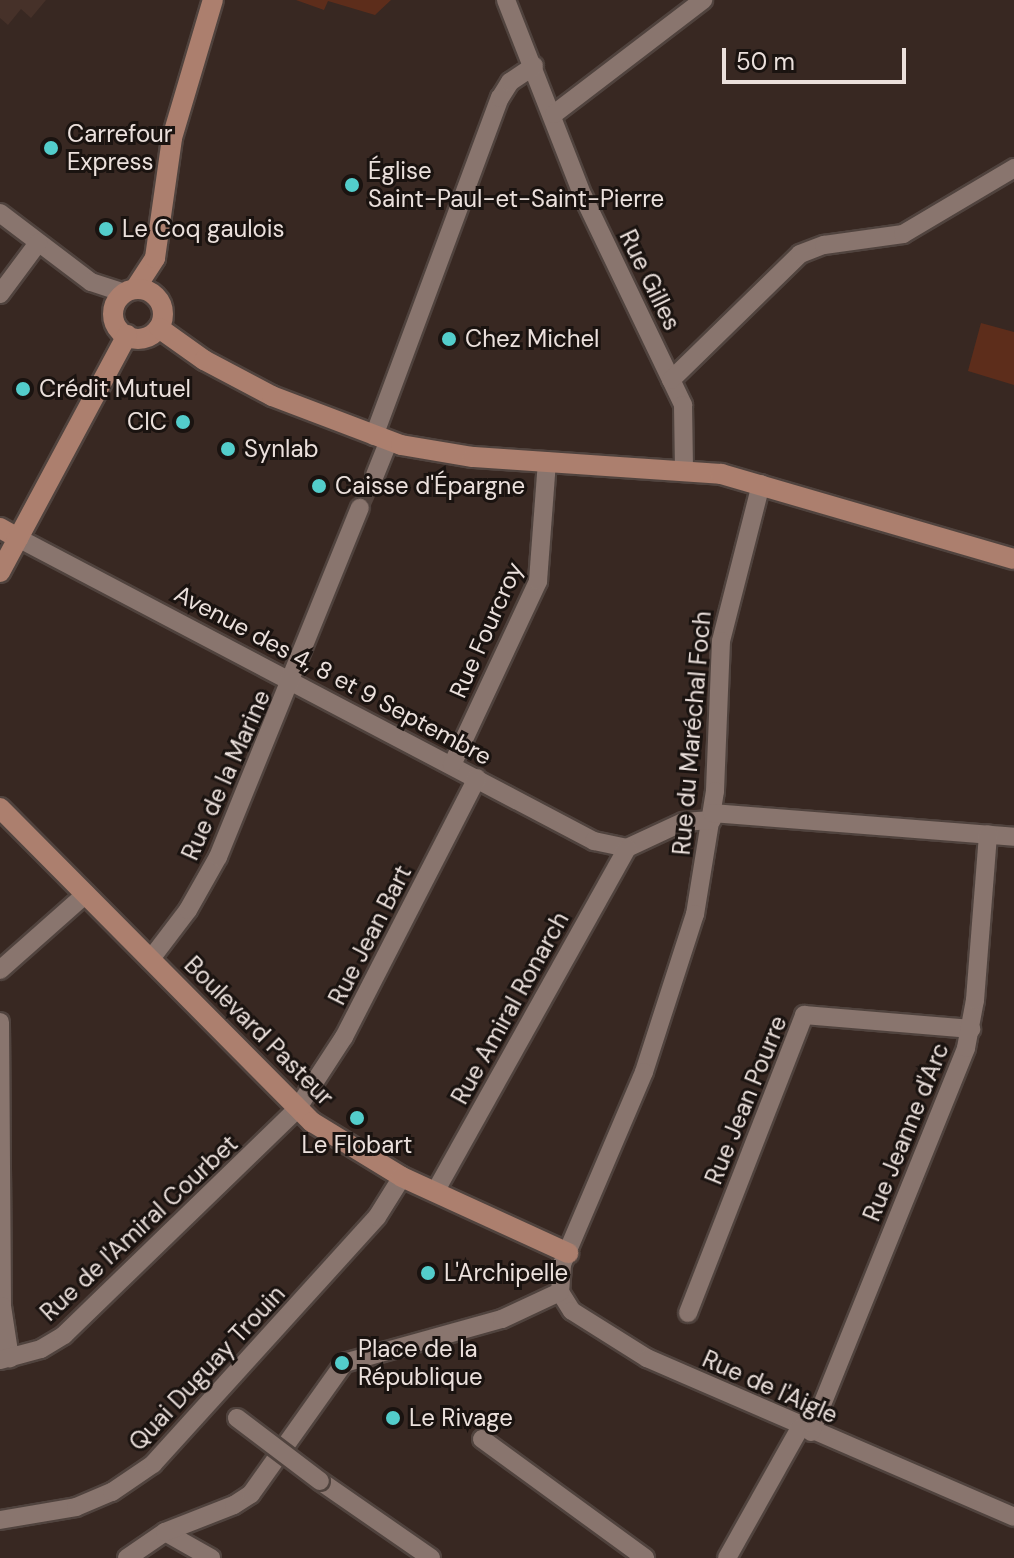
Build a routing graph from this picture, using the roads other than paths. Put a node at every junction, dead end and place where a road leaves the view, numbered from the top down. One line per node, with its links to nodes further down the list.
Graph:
1 (213, 0): 9 (street)
2 (506, 0): 4 (street, Rue Gilles)
3 (703, 0): 5 (street)
4 (534, 66): 5 (street, Rue Gilles); 14 (street)
5 (554, 114): 13 (street, Rue Gilles)
6 (1014, 168): 13 (street)
7 (0, 213): 8 (street)
8 (38, 243): 9 (street); 10 (street)
9 (130, 291): 11 (street); 12 (street)
10 (0, 294)
11 (159, 328): 12 (street); 14 (street)
12 (127, 335): 20 (street)
13 (671, 380): 16 (street, Rue Gilles)
14 (381, 439): 15 (street); 17 (street)
15 (547, 461): 16 (street); 24 (street, Rue Fourcroy)
16 (684, 469): 18 (street)
17 (375, 475)
18 (761, 484): 21 (street); 27 (street, Rue du Maréchal Foch)
19 (360, 508): 23 (street, Rue de la Marine)
20 (9, 533): 22 (street); 23 (street, Avenue des 4, 8 et 9 Septembre)
21 (1014, 559)
22 (0, 572)
23 (293, 682): 24 (street, Avenue des 4, 8 et 9 Septembre); 32 (street, Rue de la Marine)
24 (452, 765): 25 (street, Avenue des 4, 8 et 9 Septembre)
25 (477, 778): 30 (street, Avenue des 4, 8 et 9 Septembre); 36 (street, Rue Jean Bart)
26 (0, 808): 31 (street, Boulevard Pasteur)
27 (712, 817): 28 (street); 30 (street); 39 (street, Rue du Maréchal Foch)
28 (988, 835): 29 (street); 35 (street, Rue Jeanne d'Arc)
29 (1014, 837)
30 (627, 848): 38 (street, Rue Amiral Ronarch)
31 (86, 894): 32 (street, Boulevard Pasteur); 33 (street)
32 (150, 960): 36 (street, Boulevard Pasteur)
33 (0, 970)
34 (0, 1022): 42 (street)
35 (971, 1029): 41 (street, Rue Jean Pourre); 44 (street, Rue Jeanne d'Arc)
36 (297, 1109): 37 (street, Boulevard Pasteur); 42 (street, Rue de l'Amiral Courbet)
37 (402, 1177): 38 (street, Boulevard Pasteur); 43 (street, Quai Duguay Trouin)
38 (435, 1192): 39 (street, Boulevard Pasteur)
39 (568, 1253): 40 (street)
40 (560, 1292): 44 (street, Rue de l'Aigle); 48 (street)
41 (688, 1313)
42 (5, 1359)
43 (213, 1399): 47 (street, Quai Duguay Trouin); 51 (street, bridge)
44 (806, 1430): 46 (street, Rue de l'Aigle); 53 (street, Rue Jeanne d'Arc)
45 (482, 1439): 52 (street)
46 (1014, 1517)
47 (0, 1520)
48 (165, 1532): 49 (street); 50 (street)
49 (127, 1558)
50 (211, 1558)
51 (431, 1558)
52 (645, 1558)
53 (727, 1558)

